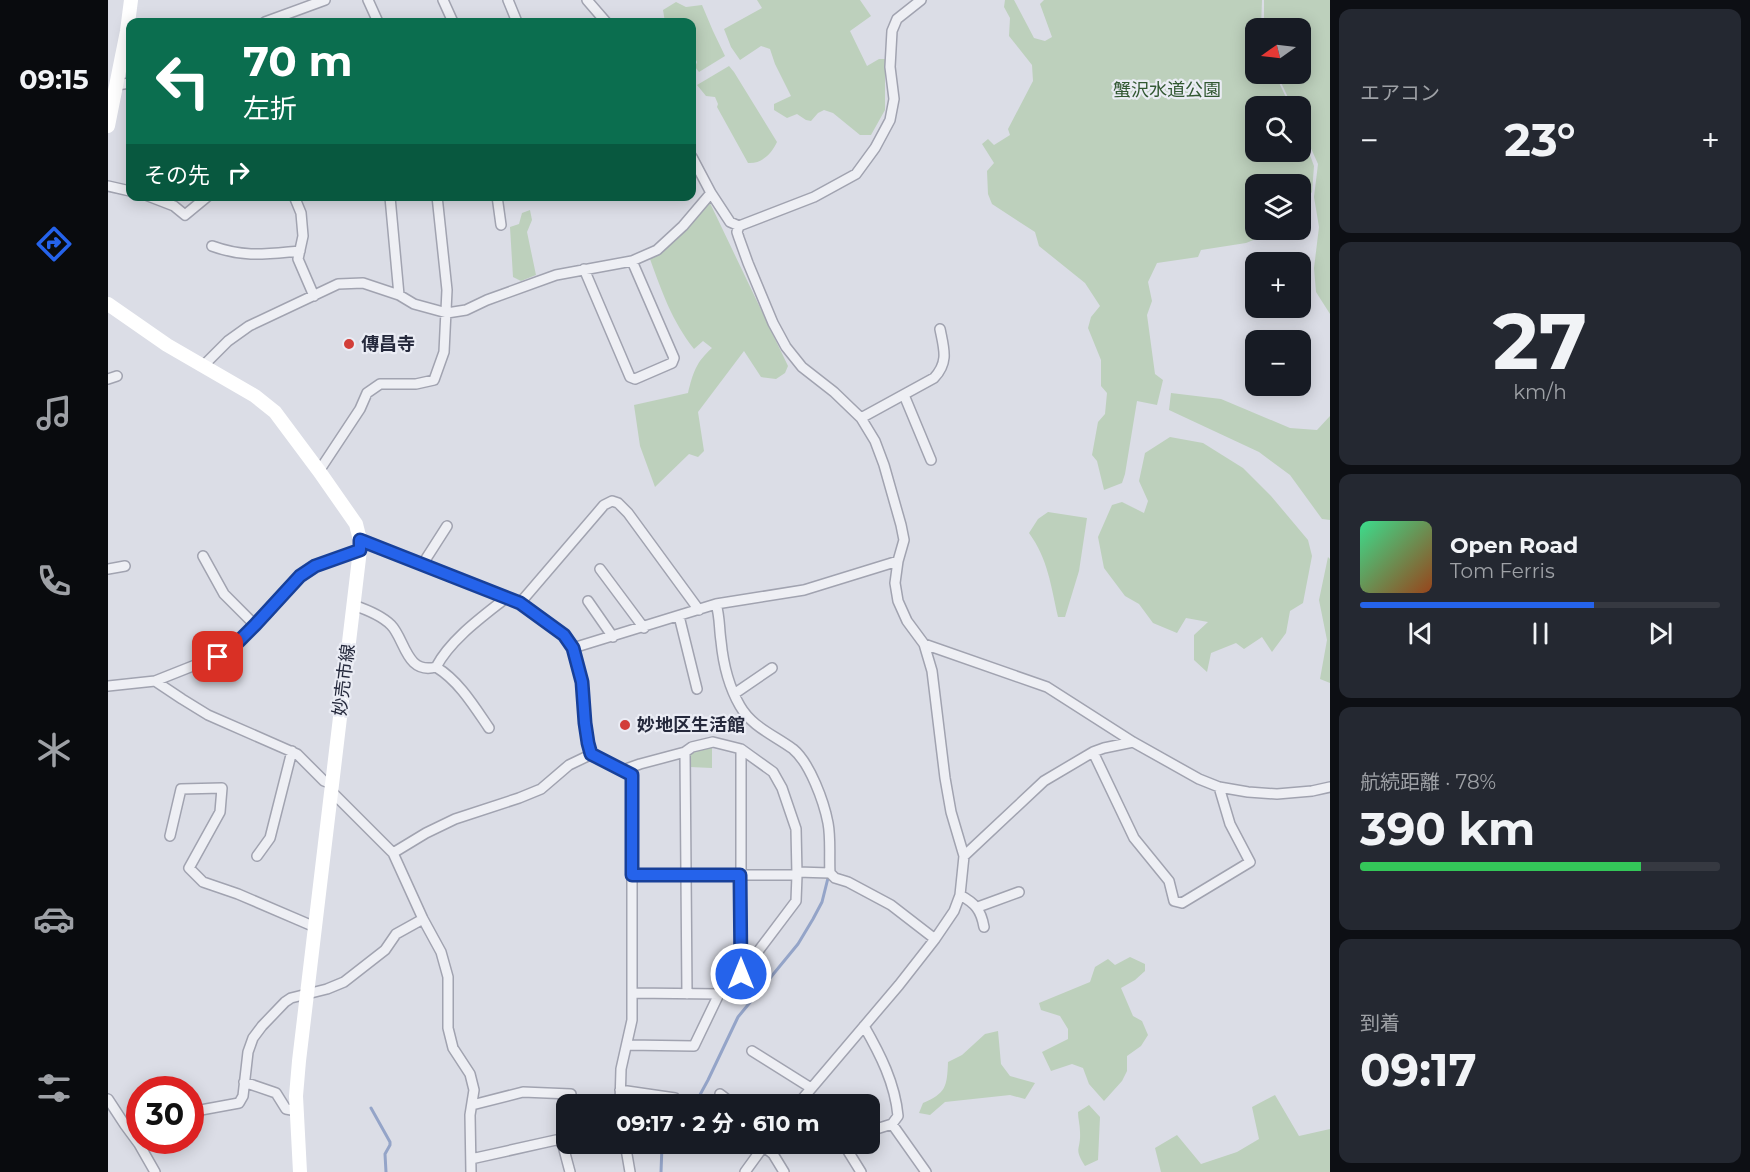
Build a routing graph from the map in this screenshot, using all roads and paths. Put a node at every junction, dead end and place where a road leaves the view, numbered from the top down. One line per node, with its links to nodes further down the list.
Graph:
1 (131, 0): 8 (main road)
2 (325, 0): 9 (street)
3 (368, 0): 10 (street)
4 (443, 0): 11 (street)
5 (508, 0): 12 (street)
6 (587, 0): 13 (street)
7 (921, 0): 28 (street)
8 (129, 18)
9 (277, 18)
10 (376, 18)
11 (451, 18)
12 (515, 18)
13 (603, 18)
14 (126, 49): 15 (main road)
15 (124, 84): 16 (main road)
16 (108, 126)
17 (696, 165): 20 (street)
18 (108, 186): 19 (street)
19 (126, 190)
20 (711, 193): 28 (street); 31 (street)
21 (161, 201): 22 (street)
22 (201, 201)
23 (296, 201): 30 (street)
24 (390, 201): 33 (street)
25 (437, 201): 36 (street)
26 (498, 201): 27 (street)
27 (501, 225)
28 (739, 226): 40 (street)
29 (212, 246): 30 (street)
30 (300, 251): 34 (street)
31 (632, 261): 32 (street); 32 (street)
32 (584, 270): 36 (street)
33 (399, 295): 34 (street); 36 (street)
34 (314, 296): 38 (street)
35 (108, 304): 38 (main road)
36 (447, 313): 42 (street)
37 (940, 329): 39 (street)
38 (203, 366): 42 (main road)
39 (904, 395): 40 (street); 41 (street)
40 (861, 418): 46 (street)
41 (931, 460)
42 (319, 471): 44 (main road)
43 (447, 526): 47 (street)
44 (360, 545): 47 (street); 55 (main road, 妙売市線); 58 (street)
45 (203, 556): 58 (street)
46 (898, 561): 54 (street); 61 (street)
47 (422, 565): 51 (street)
48 (125, 566): 49 (street)
49 (108, 569)
50 (600, 569): 59 (street)
51 (506, 598): 53 (street); 63 (street)
52 (588, 601): 60 (street)
53 (520, 603): 56 (street); 62 (street)
54 (716, 604): 56 (street); 68 (street)
55 (353, 605): 63 (street); 77 (main road, 妙売市線)
56 (699, 610): 57 (street)
57 (679, 616): 59 (street); 67 (street)
58 (255, 625): 65 (street)
59 (644, 627): 60 (street)
60 (613, 638): 62 (street)
61 (924, 644): 70 (street); 83 (street)
62 (573, 648): 75 (street)
63 (436, 666): 69 (street)
64 (772, 668): 68 (street)
65 (155, 681): 66 (street); 72 (street)
66 (108, 686)
67 (697, 689)
68 (734, 694): 84 (street)
69 (489, 728)
70 (1133, 742): 74 (street); 79 (street)
71 (741, 749): 73 (street); 85 (street); 88 (street)
72 (292, 751): 77 (street); 82 (street)
73 (685, 752): 76 (street); 87 (street)
74 (1093, 752): 79 (street); 83 (street)
75 (591, 754): 76 (street); 81 (street)
76 (623, 770): 86 (street)
77 (331, 787): 81 (street); 93 (main road, 妙売市線)
78 (1330, 787): 79 (street)
79 (1219, 788)
80 (170, 836): 93 (street)
81 (393, 853): 92 (street)
82 (257, 856)
83 (964, 856): 90 (street)
84 (830, 873): 85 (street); 95 (street)
85 (797, 874): 88 (street); 96 (street)
86 (632, 875): 87 (street); 97 (street)
87 (685, 875): 88 (street); 98 (street)
88 (740, 875): 96 (street)
89 (1019, 892): 91 (street)
90 (960, 895): 91 (street); 95 (street)
91 (978, 907): 94 (street)
92 (423, 919): 100 (street); 112 (street)
93 (315, 927): 100 (main road, 妙売市線)
94 (984, 927)
95 (935, 939): 101 (street)
96 (741, 974): 99 (street)
97 (632, 993): 98 (street); 102 (street)
98 (687, 994): 99 (street)
99 (719, 994): 102 (street)
100 (307, 995): 104 (street); 114 (main road, 妙売市線)
101 (864, 1026): 105 (street); 115 (street)
102 (627, 1045): 106 (street)
103 (752, 1051): 105 (street)
104 (244, 1082): 113 (street); 114 (street)
105 (811, 1088): 110 (street)
106 (620, 1090): 108 (street); 109 (street)
107 (571, 1094): 112 (street)
108 (620, 1094)
109 (648, 1094)
110 (806, 1094)
111 (108, 1099): 116 (street)
112 (472, 1105): 122 (street)
113 (204, 1109)
114 (297, 1111): 124 (main road, 妙売市線)
115 (892, 1124): 117 (street); 131 (street)
116 (125, 1125): 123 (street)
117 (880, 1128)
118 (627, 1154): 127 (street)
119 (758, 1154): 128 (street)
120 (773, 1154): 129 (street)
121 (849, 1154): 130 (street)
122 (471, 1159): 125 (street); 126 (street)
123 (154, 1172)
124 (300, 1172)
125 (471, 1172)
126 (570, 1172)
127 (630, 1172)
128 (745, 1172)
129 (784, 1172)
130 (861, 1172)
131 (926, 1172)

